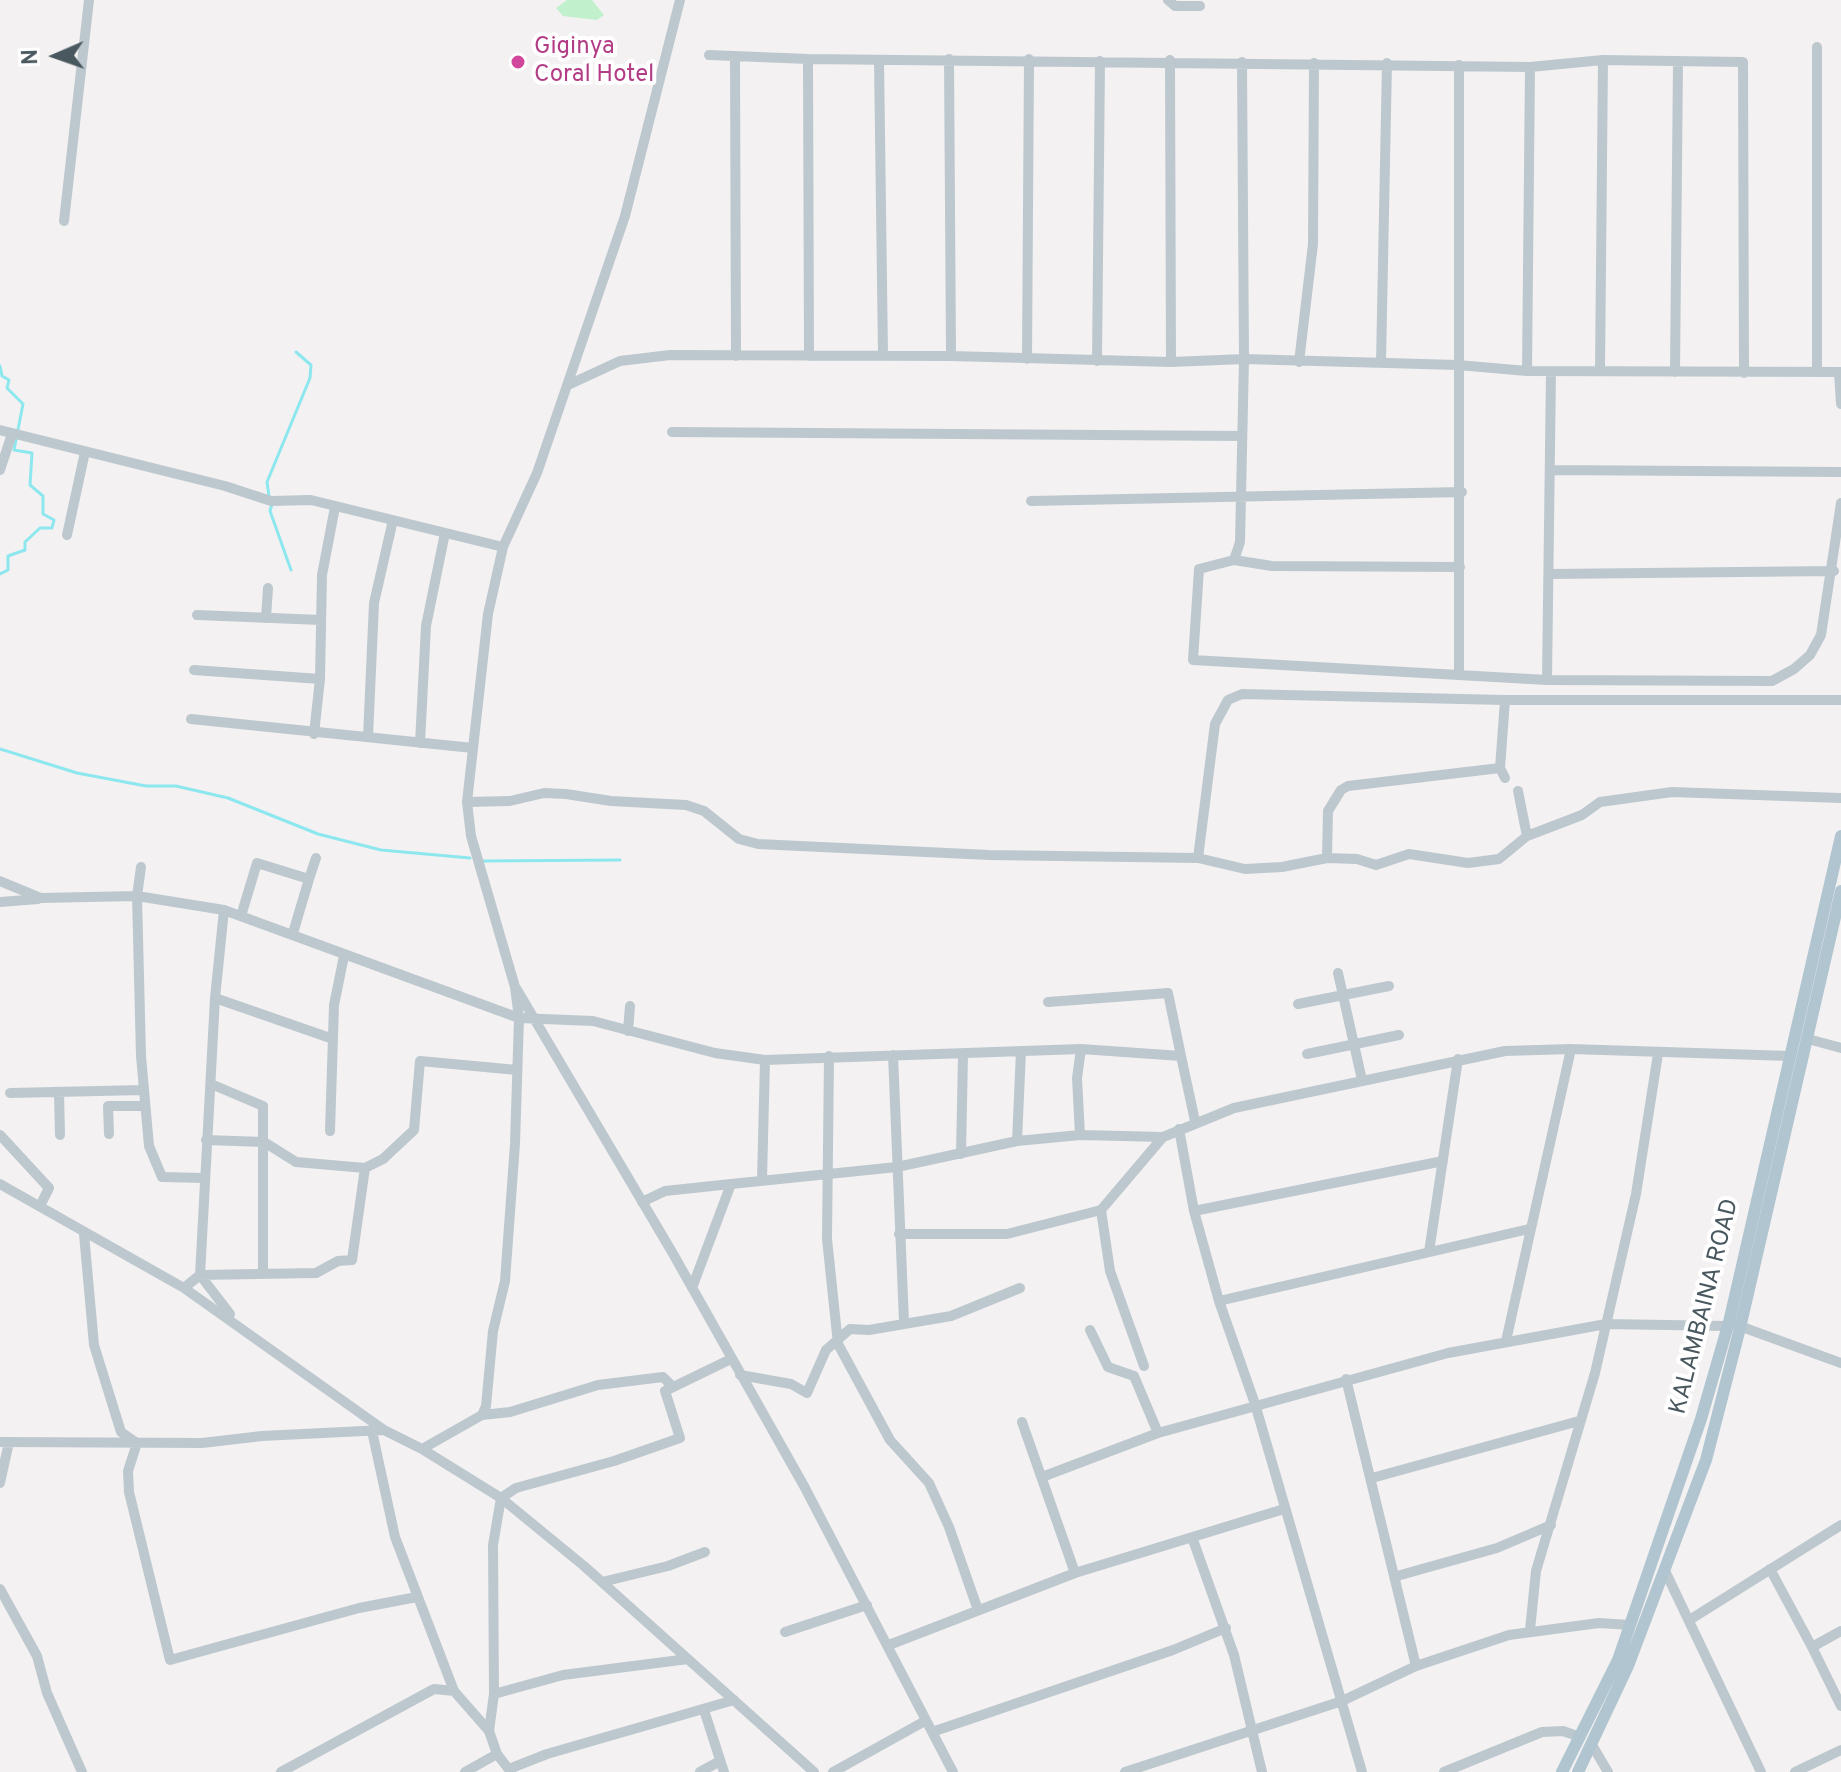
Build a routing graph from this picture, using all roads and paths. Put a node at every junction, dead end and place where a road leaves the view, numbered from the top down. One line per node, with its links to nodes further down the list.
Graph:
1 (89, 0): 21 (street)
2 (680, 0): 40 (street)
3 (1168, 0): 4 (street)
4 (1200, 6)
5 (1817, 47): 36 (street)
6 (709, 55): 7 (street)
7 (735, 57): 8 (street); 23 (street)
8 (808, 59): 11 (street); 24 (street)
9 (949, 59): 10 (street); 11 (street); 25 (street)
10 (1029, 59): 14 (street); 26 (street)
11 (879, 60): 22 (street)
12 (1170, 60): 14 (street); 16 (street); 29 (street)
13 (1603, 60): 15 (street); 20 (street); 33 (street)
14 (1100, 61): 28 (street)
15 (1678, 61): 37 (street); 39 (street)
16 (1242, 62): 17 (street); 27 (street)
17 (1314, 63): 18 (street); 30 (street)
18 (1387, 63): 19 (street); 31 (street)
19 (1459, 65): 20 (street); 32 (street)
20 (1530, 67): 34 (street)
21 (64, 221)
22 (883, 355): 24 (street); 25 (street)
23 (736, 356): 24 (street); 40 (street)
24 (809, 356)
25 (951, 356): 26 (street)
26 (1027, 359): 28 (street)
27 (1244, 359): 29 (street); 30 (street); 45 (street)
28 (1097, 361): 29 (street)
29 (1171, 362)
30 (1299, 362): 31 (street)
31 (1381, 362): 32 (street)
32 (1458, 365): 34 (street); 50 (street)
33 (1600, 370): 35 (street); 37 (street)
34 (1527, 371): 35 (street)
35 (1551, 371): 48 (street)
36 (1817, 371): 38 (street); 39 (street)
37 (1675, 372): 39 (street)
38 (1840, 372): 41 (street)
39 (1744, 373)
40 (568, 385): 58 (street)
41 (1841, 404)
42 (0, 430): 44 (street)
43 (672, 432): 45 (street)
44 (12, 434): 46 (street); 47 (street)
45 (1242, 436): 51 (street)
46 (85, 452): 54 (street); 57 (street)
47 (0, 470)
48 (1552, 470): 49 (street); 62 (street)
49 (1841, 472)
50 (1462, 492): 51 (street); 60 (street)
51 (1240, 498): 52 (street); 59 (street)
52 (1031, 501)
53 (1841, 503): 61 (street)
54 (335, 507): 55 (street); 66 (street)
55 (393, 520): 56 (street); 75 (street)
56 (445, 533): 58 (street); 76 (street)
57 (67, 535)
58 (503, 547): 77 (street)
59 (1234, 560): 60 (street); 68 (street)
60 (1460, 567): 68 (street)
61 (1834, 571): 62 (street); 70 (street)
62 (1551, 574): 70 (street)
63 (268, 588): 65 (street)
64 (197, 615): 65 (street)
65 (266, 618): 66 (street)
66 (321, 620): 69 (street)
67 (194, 670): 69 (street)
68 (1459, 675): 70 (street)
69 (320, 679): 74 (street)
70 (1547, 680)
71 (1505, 700): 72 (street); 84 (street); 85 (street)
72 (1841, 700)
73 (191, 719): 74 (street)
74 (314, 734): 75 (street)
75 (368, 737): 76 (street)
76 (420, 743): 77 (street)
77 (473, 748): 80 (street)
78 (1518, 791): 81 (street)
79 (1841, 798): 81 (street)
80 (467, 802): 84 (street); 99 (street)
81 (1527, 836): 85 (street)
82 (1841, 836): 122 (main road, KALAMBAINA ROAD)
83 (316, 858): 87 (street)
84 (1198, 858): 85 (street)
85 (1327, 858)
86 (141, 867): 90 (street)
87 (309, 879): 94 (street); 95 (street)
88 (0, 881): 91 (street)
89 (1841, 891): 110 (main road, KALAMBAINA ROAD)
90 (137, 896): 91 (street); 93 (street); 128 (street)
91 (41, 898): 92 (street)
92 (0, 902)
93 (224, 910): 94 (street); 101 (street)
94 (241, 916): 95 (street)
95 (293, 933): 96 (street)
96 (344, 956): 105 (street); 109 (street)
97 (1338, 973): 100 (street)
98 (1389, 986): 100 (street)
99 (515, 987): 105 (street); 106 (street)
100 (1343, 996): 103 (street); 111 (street)
101 (215, 998): 109 (street); 127 (street)
102 (1048, 1002): 121 (street)
103 (1298, 1004)
104 (630, 1006): 107 (street)
105 (519, 1018): 106 (street); 125 (street)
106 (537, 1019): 107 (street); 152 (street)
107 (628, 1031): 124 (street)
108 (1399, 1035): 111 (street)
109 (333, 1039): 134 (street)
110 (1808, 1039): 112 (street); 169 (main road, KALAMBAINA ROAD)
111 (1354, 1045): 116 (street); 126 (street)
112 (1841, 1048)
113 (1081, 1049): 115 (street); 121 (street); 138 (street)
114 (1571, 1049): 117 (street); 123 (street); 156 (street)
115 (1021, 1051): 119 (street); 141 (street)
116 (1307, 1054)
117 (1658, 1054): 122 (street); 167 (street)
118 (893, 1055): 119 (street); 120 (street); 145 (street)
119 (963, 1055): 143 (street)
120 (829, 1056): 124 (street); 147 (street)
121 (1181, 1056): 132 (street)
122 (1790, 1056): 169 (main road, KALAMBAINA ROAD)
123 (1458, 1059): 126 (street); 144 (street)
124 (765, 1060): 149 (street)
125 (517, 1070): 146 (street); 180 (street)
126 (1362, 1080): 132 (street)
127 (211, 1084): 140 (street); 142 (street)
128 (143, 1090): 129 (street); 131 (street)
129 (59, 1092): 130 (street); 137 (street)
130 (10, 1093)
131 (145, 1106): 135 (street); 148 (street)
132 (1195, 1121): 133 (street)
133 (1179, 1129): 139 (street); 155 (street)
134 (330, 1131)
135 (109, 1134)
136 (0, 1135): 153 (street)
137 (60, 1135)
138 (1080, 1135): 139 (street); 141 (street)
139 (1163, 1137): 154 (street)
140 (206, 1140): 142 (street); 148 (street)
141 (1017, 1141): 143 (street)
142 (264, 1142): 146 (street); 160 (street)
143 (961, 1154): 145 (street)
144 (1443, 1161): 155 (street); 159 (street)
145 (897, 1167): 147 (street); 158 (street)
146 (365, 1168): 160 (street)
147 (828, 1173): 149 (street); 171 (street)
148 (204, 1178): 161 (street)
149 (762, 1180): 151 (street)
150 (0, 1184): 153 (street)
151 (731, 1184): 152 (street); 163 (street)
152 (642, 1202): 163 (street)
153 (41, 1204): 157 (street)
154 (1101, 1210): 158 (street); 175 (street)
155 (1194, 1211): 165 (street)
156 (1529, 1229): 159 (street); 172 (street)
157 (84, 1234): 162 (street); 186 (street)
158 (899, 1234): 166 (street)
159 (1429, 1252): 165 (street)
160 (263, 1273): 161 (street)
161 (200, 1275): 162 (street); 168 (street)
162 (184, 1288): 168 (street)
163 (692, 1288): 173 (street)
164 (1020, 1288): 166 (street)
165 (1219, 1301): 179 (street)
166 (904, 1322): 171 (street)
167 (1606, 1324): 169 (street); 172 (street); 181 (street)
168 (239, 1325): 183 (street)
169 (1733, 1325): 174 (street); 199 (main road, KALAMBAINA ROAD); 207 (main road, KALAMBAINA ROAD)
170 (1090, 1330): 184 (street)
171 (838, 1340): 176 (street); 205 (street)
172 (1506, 1341): 177 (street)
173 (731, 1359): 176 (street); 178 (street)
174 (1841, 1363)
175 (1144, 1366)
176 (740, 1375): 204 (street)
177 (1346, 1379): 179 (street); 189 (street)
178 (673, 1387): 180 (street); 191 (street)
179 (1255, 1404): 184 (street); 192 (street)
180 (482, 1415): 187 (street)
181 (1579, 1421): 189 (street); 193 (street)
182 (1022, 1422): 188 (street)
183 (378, 1430): 186 (street); 187 (street); 203 (street)
184 (1158, 1433): 188 (street)
185 (5, 1442): 186 (street); 190 (street)
186 (137, 1443): 203 (street)
187 (422, 1449): 191 (street)
188 (1042, 1477): 198 (street)
189 (1372, 1478): 200 (street)
190 (0, 1483)
191 (501, 1498): 201 (street); 217 (street)
192 (1284, 1509): 195 (street); 219 (street)
193 (1551, 1525): 200 (street); 209 (street)
194 (1841, 1525): 197 (street)
195 (1192, 1537): 198 (street); 208 (street)
196 (705, 1552): 201 (street)
197 (1770, 1569): 206 (street); 213 (street)
198 (1075, 1573): 205 (street)
199 (1666, 1573): 206 (street); 227 (main road, KALAMBAINA ROAD)
200 (1397, 1576): 215 (street)
201 (602, 1582): 214 (street)
202 (0, 1589): 233 (street)
203 (417, 1597): 216 (street)
204 (867, 1605): 211 (street); 212 (street)
205 (978, 1610): 212 (street)
206 (1691, 1619): 247 (street)
207 (1630, 1625): 209 (street); 226 (main road, KALAMBAINA ROAD)
208 (1226, 1628): 223 (street); 225 (street)
209 (1530, 1630): 215 (street)
210 (1841, 1631): 213 (street)
211 (785, 1632)
212 (889, 1645): 222 (street)
213 (1812, 1647): 220 (street)
214 (688, 1659): 217 (street); 218 (street)
215 (1416, 1666): 219 (street)
216 (454, 1691): 224 (street); 234 (street)
217 (494, 1694): 224 (street)
218 (734, 1700): 221 (street); 237 (street)
219 (1342, 1701): 223 (street); 242 (street)
220 (1841, 1706)
221 (704, 1710): 230 (street); 232 (street)
222 (925, 1721): 225 (street); 238 (street)
223 (1253, 1729): 240 (street); 241 (street)
224 (489, 1731): 229 (street)
225 (932, 1732): 239 (street)
226 (1580, 1737): 243 (street); 244 (main road, KALAMBAINA ROAD)
227 (1592, 1745): 245 (main road, KALAMBAINA ROAD); 246 (street)
228 (1838, 1752): 231 (street); 248 (street)
229 (497, 1754): 232 (street); 235 (street)
230 (722, 1767): 236 (street)
231 (1841, 1767)
232 (510, 1771)
233 (82, 1772)
234 (281, 1772)
235 (465, 1772)
236 (700, 1772)
237 (814, 1772)
238 (833, 1772)
239 (953, 1772)
240 (1125, 1772)
241 (1262, 1772)
242 (1362, 1772)
243 (1444, 1772)
244 (1562, 1772)
245 (1578, 1772)
246 (1608, 1772)
247 (1761, 1772)
248 (1795, 1772)

